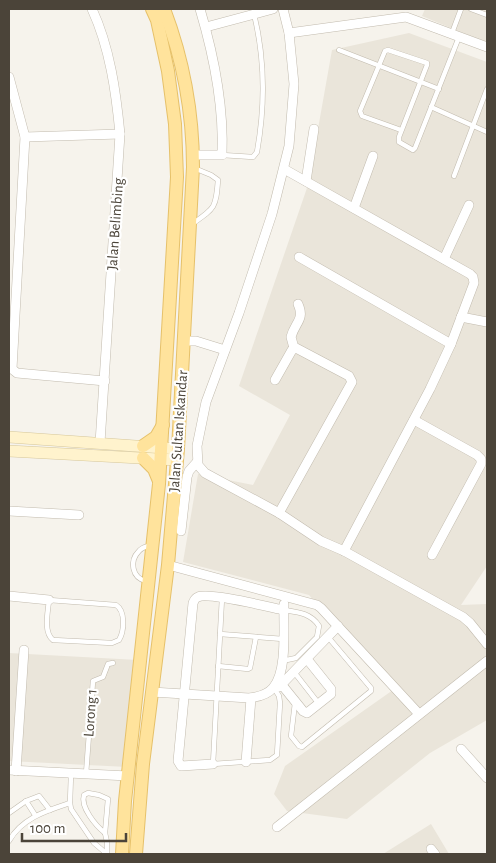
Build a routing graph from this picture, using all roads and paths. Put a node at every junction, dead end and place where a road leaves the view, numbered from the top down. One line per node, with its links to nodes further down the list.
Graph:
1 (92, 9): 26 (street, Jalan Belimbing)
2 (152, 9): 49 (main road, Jalan Sultan Iskandar)
3 (164, 9): 30 (main road, Jalan Sultan Iskandar)
4 (200, 9): 11 (street)
5 (273, 9): 9 (street)
6 (283, 9): 12 (street)
7 (461, 9): 13 (lane)
8 (471, 9): 10 (lane)
9 (254, 14): 11 (street); 28 (lane)
10 (487, 15)
11 (206, 27): 28 (street)
12 (289, 33): 13 (street); 31 (street)
13 (455, 35): 14 (street); 19 (lane)
14 (487, 48)
15 (339, 50): 16 (lane)
16 (379, 66): 18 (lane); 18 (lane); 24 (lane)
17 (9, 78): 27 (street)
18 (421, 82): 19 (lane); 24 (lane)
19 (439, 89): 21 (lane)
20 (487, 89): 22 (lane)
21 (432, 107): 22 (lane); 24 (lane)
22 (474, 126): 25 (lane); 32 (lane)
23 (314, 129): 33 (street)
24 (401, 130)
25 (487, 132)
26 (120, 134): 27 (street); 47 (street, Jalan Belimbing)
27 (25, 137): 47 (street)
28 (222, 155): 30 (street)
29 (373, 156): 35 (street)
30 (193, 161): 36 (main road, Jalan Sultan Iskandar); 36 (lane)
31 (284, 169): 33 (street); 45 (street)
32 (454, 176)
33 (306, 181): 35 (street)
34 (469, 205): 38 (street)
35 (354, 208): 38 (street)
36 (191, 225): 42 (main road, Jalan Sultan Iskandar)
37 (299, 257): 43 (street)
38 (444, 259): 40 (street)
39 (298, 304): 44 (street)
40 (461, 318): 41 (street); 43 (street)
41 (487, 322)
42 (184, 341): 45 (street); 55 (main road, Jalan Sultan Iskandar)
43 (451, 344): 48 (street)
44 (294, 348): 46 (street); 61 (street)
45 (225, 350): 58 (street)
46 (275, 380)
47 (105, 381): 51 (street, Jalan Belimbing)
48 (414, 420): 56 (street); 65 (street)
49 (164, 425): 53 (main road); 54 (main road, Jalan Sultan Iskandar)
50 (9, 437): 51 (street)
51 (100, 443): 53 (street)
52 (9, 451): 53 (street); 57 (street)
53 (143, 452): 54 (street); 59 (main road)
54 (162, 453): 55 (street); 59 (main road, Jalan Sultan Iskandar)
55 (177, 455): 67 (main road, Jalan Sultan Iskandar)
56 (484, 457): 66 (street)
57 (9, 460)
58 (197, 462): 61 (street); 63 (street)
59 (159, 484): 64 (main road, Jalan Sultan Iskandar)
60 (9, 511): 62 (street)
61 (279, 513): 65 (street)
62 (78, 516)
63 (181, 531)
64 (154, 544): 69 (main road, Jalan Sultan Iskandar); 69 (lane)
65 (344, 551): 80 (street)
66 (432, 555)
67 (168, 565): 68 (street); 89 (main road, Jalan Sultan Iskandar)
68 (223, 580): 71 (street); 72 (street)
69 (150, 582): 102 (main road, Jalan Sultan Iskandar)
70 (9, 596): 73 (street)
71 (284, 597): 74 (street); 75 (street)
72 (222, 598): 74 (street); 76 (lane); 90 (street)
73 (49, 600): 73 (lane)
74 (284, 610): 79 (street); 84 (lane)
75 (338, 626): 78 (street); 95 (street)
76 (220, 634): 77 (lane); 86 (lane)
77 (256, 637): 79 (lane); 86 (lane)
78 (328, 637): 82 (street); 93 (lane)
79 (283, 639): 84 (street)
80 (487, 644)
81 (24, 650): 99 (street)
82 (307, 659): 87 (street); 94 (street)
83 (487, 660): 95 (street)
84 (282, 661): 88 (street)
85 (113, 663): 101 (lane, Lorong 1)
86 (218, 666): 91 (lane)
87 (294, 672): 88 (street); 94 (lane)
88 (278, 686): 92 (street); 93 (street); 97 (lane)
89 (152, 692): 90 (street); 116 (main road, Jalan Sultan Iskandar)
90 (185, 694): 91 (street); 98 (street)
91 (217, 695): 92 (street); 98 (lane)
92 (251, 698): 97 (street)
93 (295, 701): 94 (street)
94 (319, 704)
95 (419, 714): 111 (street)
96 (461, 748): 103 (street)
97 (246, 762): 98 (lane)
98 (213, 764)
99 (12, 771): 100 (street)
100 (71, 774): 101 (street); 105 (lane)
101 (86, 774): 102 (street)
102 (128, 776): 115 (main road, Jalan Sultan Iskandar)
103 (487, 778)
104 (26, 801): 106 (lane); 107 (lane); 108 (lane)
105 (70, 803): 106 (lane); 110 (lane)
106 (50, 810): 108 (lane)
107 (9, 813)
108 (35, 815): 113 (lane)
109 (90, 815): 110 (lane); 112 (lane); 112 (lane)
110 (78, 820): 114 (lane)
111 (277, 827)
112 (105, 833): 114 (lane)
113 (9, 841)
114 (107, 854)
115 (122, 854)
116 (136, 854)

